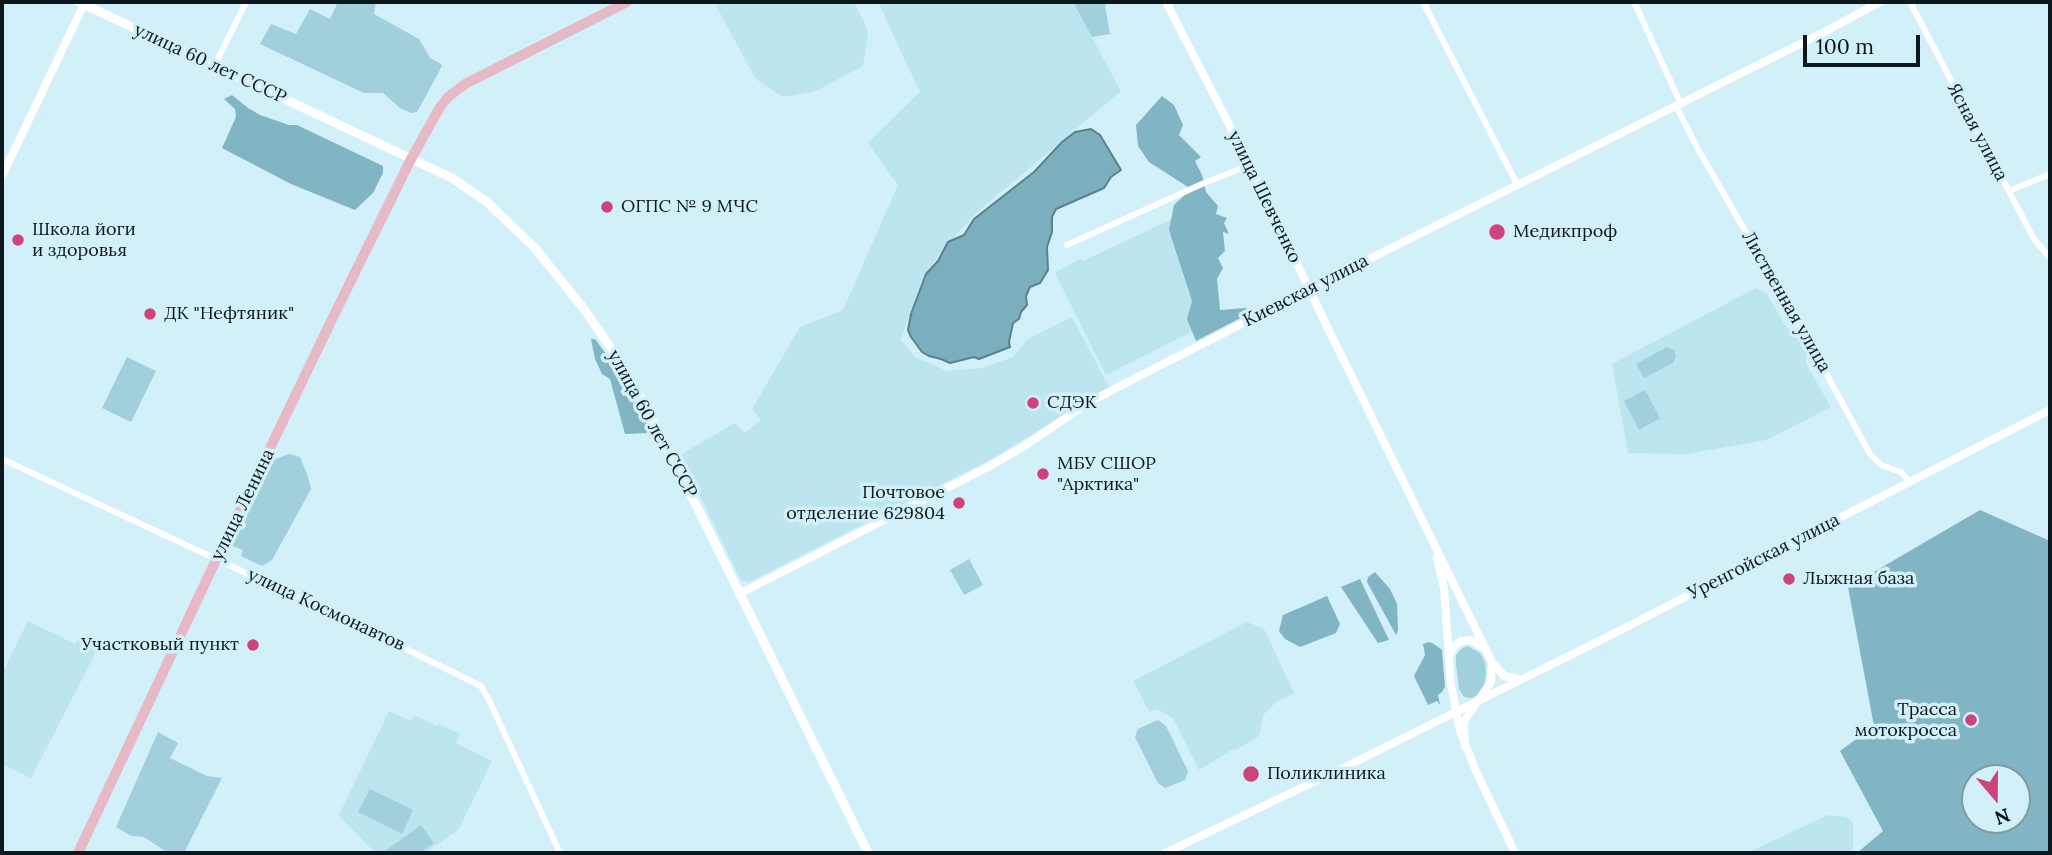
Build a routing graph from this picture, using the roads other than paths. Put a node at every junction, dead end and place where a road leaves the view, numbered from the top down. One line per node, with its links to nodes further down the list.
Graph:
1 (246, 2): 9 (street)
2 (627, 2): 11 (main road, улица Ленина)
3 (1166, 2): 12 (street, улица Шевченко)
4 (1423, 2): 15 (street)
5 (1634, 2): 10 (street, Лиственная улица)
6 (1880, 2): 10 (street, Киевская улица)
7 (1910, 2): 16 (street, Ясная улица)
8 (82, 3): 9 (main road, улица 60 лет СССР); 14 (street)
9 (215, 67): 11 (main road, улица 60 лет СССР)
10 (1678, 105): 15 (street, Киевская улица); 22 (street, Лиственная улица)
11 (411, 159): 24 (main road, улица Ленина); 25 (main road, улица 60 лет СССР)
12 (1250, 164): 17 (street); 19 (street, улица Шевченко)
13 (2050, 174): 16 (street)
14 (2, 176)
15 (1518, 186): 19 (street, Киевская улица)
16 (2008, 191): 18 (street, Ясная улица)
17 (1067, 245)
18 (2050, 258)
19 (1309, 289): 23 (street, улица Шевченко); 25 (street, Киевская улица)
20 (2050, 410): 22 (street, Уренгойская улица)
21 (2, 459): 24 (street, улица Космонавтов)
22 (1910, 482): 28 (street, Уренгойская улица)
23 (1434, 544): 26 (street); 27 (street)
24 (216, 560): 33 (main road, улица Ленина); 34 (street, улица Космонавтов)
25 (739, 594): 35 (main road, улица 60 лет СССР)
26 (1449, 656): 27 (street); 29 (street)
27 (1491, 659): 28 (street); 30 (street)
28 (1528, 677): 30 (street, Уренгойская улица)
29 (1451, 685): 30 (street); 31 (street)
30 (1476, 703): 31 (street, Уренгойская улица); 32 (street)
31 (1455, 713): 32 (street); 36 (street, Уренгойская улица)
32 (1465, 747): 37 (street)
33 (78, 853)
34 (560, 853)
35 (868, 853)
36 (1165, 853)
37 (1515, 853)

